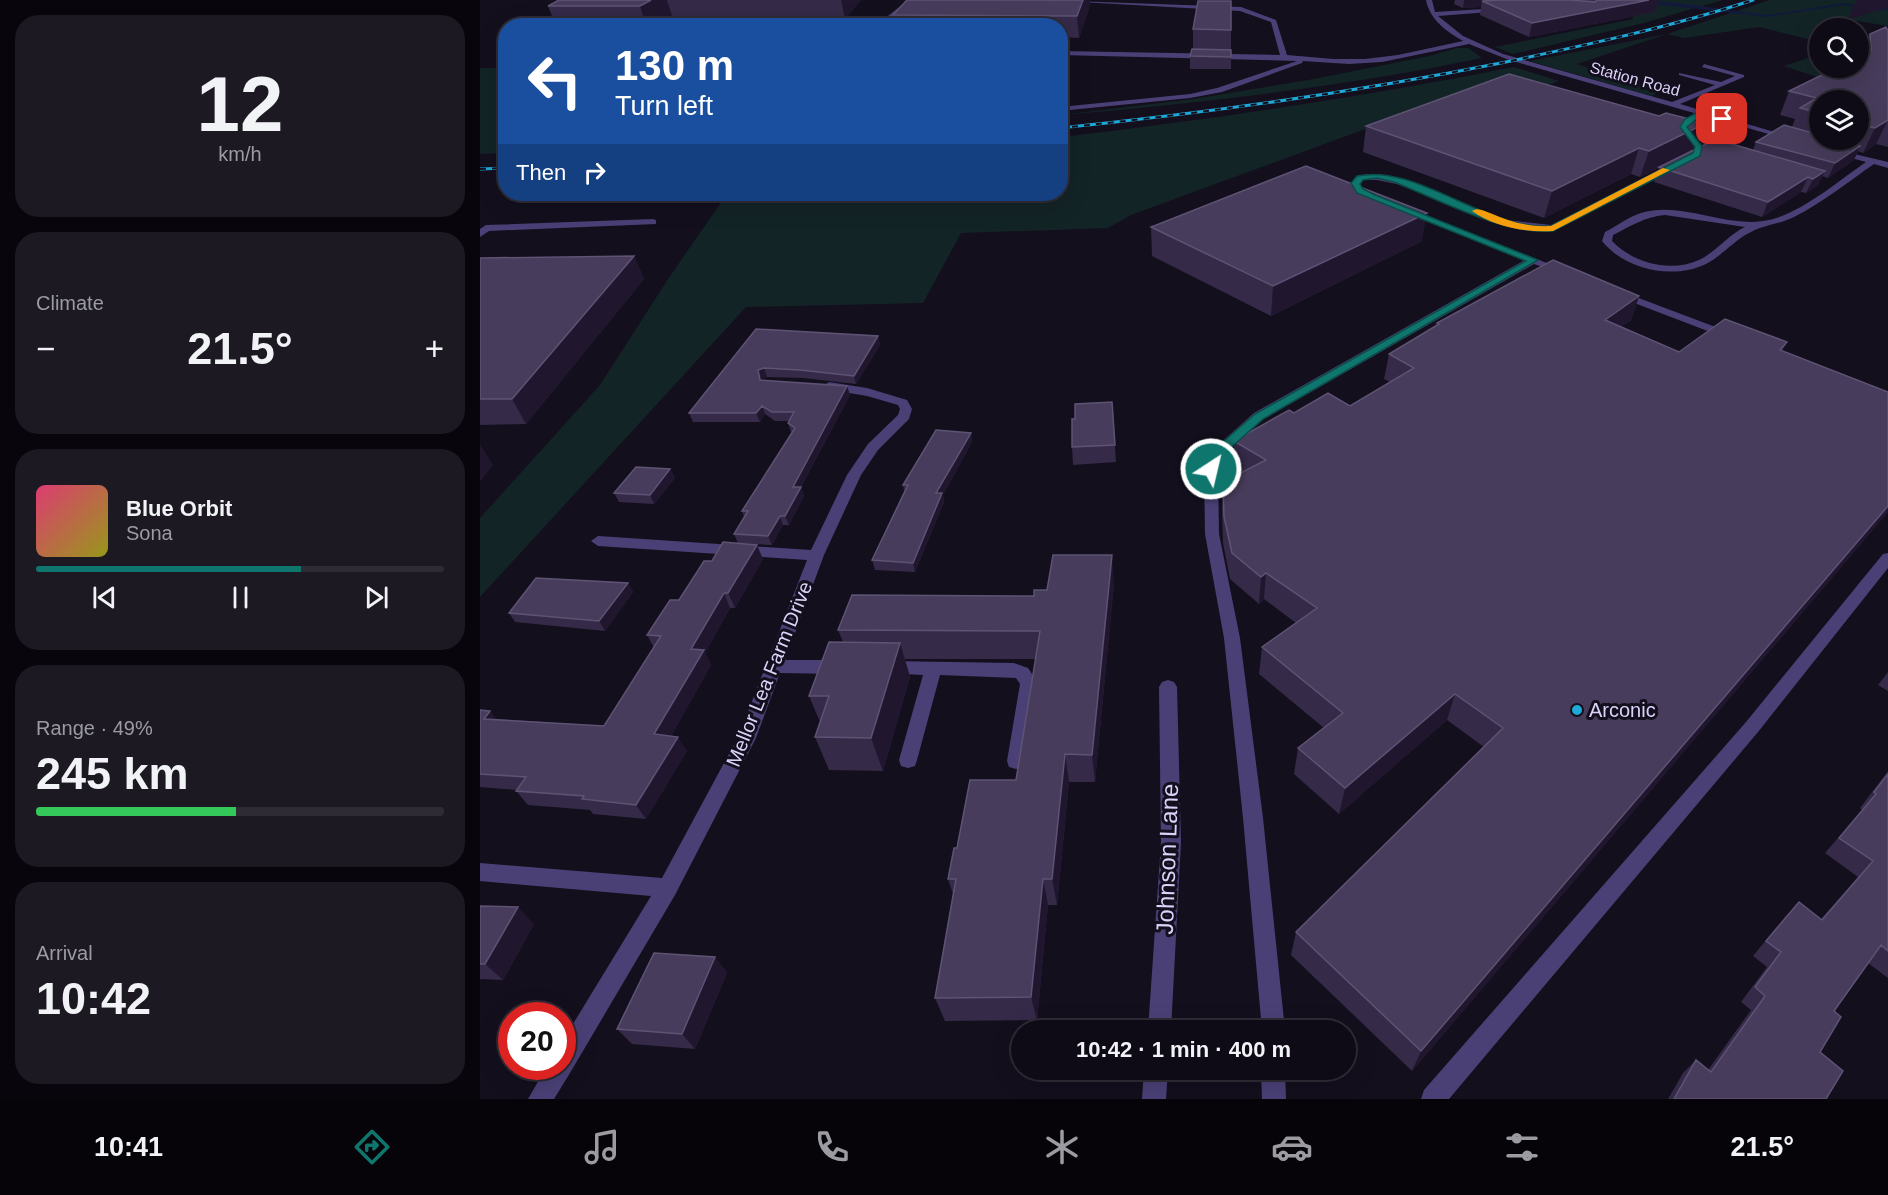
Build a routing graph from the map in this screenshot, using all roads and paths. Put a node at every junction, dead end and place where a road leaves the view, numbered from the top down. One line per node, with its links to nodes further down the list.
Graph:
1 (911, 0): 6 (street)
2 (1048, 0): 9 (street)
3 (1429, 0): 5 (street, Station Road)
4 (1503, 10): 5 (street)
5 (1434, 14): 7 (street, Station Road)
6 (892, 18)
7 (1469, 42): 10 (street); 14 (street, Station Road)
8 (1068, 53): 9 (street)
9 (1284, 57): 10 (street)
10 (1305, 60): 15 (street)
11 (1704, 66): 13 (street)
12 (1681, 74): 13 (street)
13 (1720, 84): 14 (street)
14 (1672, 105): 16 (street, Station Road)
15 (1068, 108)
16 (1700, 113): 17 (street, Station Road); 25 (street)
17 (1775, 134): 18 (street); 19 (street, Station Road)
18 (1765, 140)
19 (1797, 140)
20 (1833, 150): 21 (street)
21 (1872, 161): 22 (street); 24 (street)
22 (1888, 165)
23 (1825, 182): 24 (street)
24 (1836, 185): 28 (street)
25 (1384, 202)
26 (1394, 206): 30 (street)
27 (653, 222): 29 (street)
28 (1765, 224): 28 (street)
29 (480, 234)
30 (1533, 260): 31 (street); 48 (street)
31 (1577, 277)
32 (1609, 290): 33 (street)
33 (1740, 340)
34 (808, 383): 36 (street, Mellor Lea Farm Drive)
35 (598, 542): 36 (street, Mellor Lea Farm Drive)
36 (816, 555): 38 (street, Mellor Lea Farm Drive)
37 (1888, 558): 56 (street)
38 (775, 666): 39 (street); 46 (street, Mellor Lea Farm Drive)
39 (855, 667)
40 (877, 668): 41 (street)
41 (934, 668): 43 (street); 44 (street)
42 (1168, 687): 47 (street, Johnson Lane)
43 (908, 760)
44 (1016, 761)
45 (480, 872): 46 (street)
46 (668, 888): 49 (street, Mellor Lea Farm Drive)
47 (1160, 1020)
48 (1272, 1020)
49 (576, 1042)
50 (553, 1080): 53 (street, Mellor Lea Farm Drive)
51 (1155, 1080): 54 (street)
52 (1273, 1080): 55 (street)
53 (540, 1099)
54 (1154, 1099)
55 (1274, 1099)
56 (1433, 1099)

